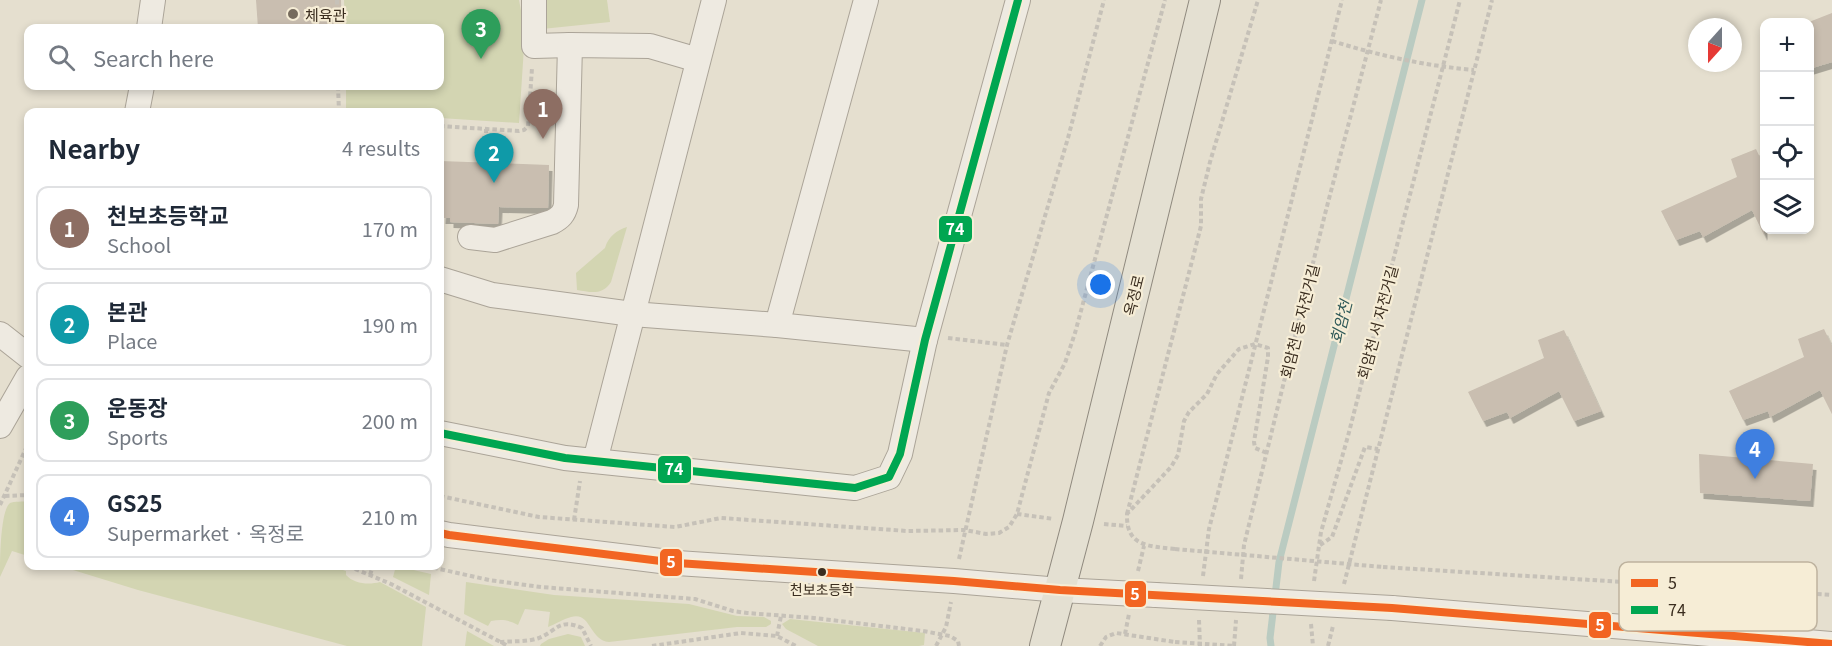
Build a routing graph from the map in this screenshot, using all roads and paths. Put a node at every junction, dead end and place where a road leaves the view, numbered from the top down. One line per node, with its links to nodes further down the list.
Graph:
1 (153, 0): 15 (street)
2 (337, 0): 16 (path)
3 (534, 0): 19 (street)
4 (714, 0): 21 (street)
5 (866, 0): 34 (street)
6 (1018, 0): 36 (street)
7 (1104, 0): 38 (path)
8 (1165, 0): 53 (path)
9 (1205, 0): 63 (main road, 옥정로)
10 (1258, 0): 51 (path)
11 (1342, 0): 17 (path)
12 (1381, 0): 20 (path, 회암천 동 자전거길)
13 (1460, 0): 22 (path, 회암천 서 자전거길)
14 (1492, 0): 23 (path)
15 (150, 24)
16 (337, 24)
17 (1332, 40): 20 (path); 37 (path)
18 (570, 45): 19 (street); 21 (street); 31 (street)
19 (534, 46): 29 (path)
20 (1367, 51): 22 (path); 45 (path, 회암천 동 자전거길)
21 (698, 60): 33 (street)
22 (1443, 66): 23 (path); 55 (path, 회암천 서 자전거길)
23 (1474, 70): 43 (path)
24 (141, 90): 26 (street)
25 (338, 90): 27 (path)
26 (138, 108)
27 (339, 108)
28 (444, 126): 29 (path)
29 (486, 129): 30 (path)
30 (486, 163)
31 (470, 237)
32 (444, 280): 33 (street)
33 (632, 314): 34 (street); 46 (street)
34 (777, 325): 36 (street)
35 (0, 334): 39 (street)
36 (931, 338): 38 (path); 46 (street)
37 (1255, 344): 45 (path); 51 (path); 61 (path)
38 (1007, 345): 53 (path)
39 (24, 353)
40 (24, 384): 41 (street)
41 (0, 426)
42 (444, 434): 46 (street)
43 (1378, 449): 55 (path); 62 (path)
44 (24, 453): 48 (path)
45 (1267, 453): 64 (path, 회암천 동 자전거길)
46 (588, 468): 52 (path)
47 (24, 495): 48 (path)
48 (5, 496): 50 (path)
49 (444, 497): 52 (path)
50 (0, 505)
51 (1127, 514): 60 (path, bridge)
52 (574, 520): 53 (path)
53 (965, 531)
54 (444, 533): 63 (street)
55 (1319, 545): 65 (path, 회암천 서 자전거길)
56 (358, 570): 59 (path)
57 (372, 570): 59 (path)
58 (444, 570): 70 (path)
59 (370, 575): 76 (path)
60 (1619, 583)
61 (1202, 584)
62 (1342, 588)
63 (1060, 590): 73 (street, bridge); 83 (main road, 옥정로)
64 (1239, 590)
65 (1313, 591)
66 (1817, 594): 67 (path, bridge)
67 (1832, 595)
68 (1237, 611): 86 (path)
69 (1310, 613): 87 (path)
70 (781, 616): 75 (path); 82 (path)
71 (1199, 616): 85 (path)
72 (1334, 623): 88 (path)
73 (1619, 627)
74 (1673, 631): 77 (street, bridge)
75 (777, 636): 80 (path); 81 (path)
76 (500, 642): 78 (path); 79 (path)
77 (1832, 644)
78 (508, 646)
79 (591, 646)
80 (652, 646)
81 (796, 646)
82 (959, 646)
83 (1045, 646)
84 (1100, 646): 86 (path, bridge)
85 (1200, 646)
86 (1234, 646)
87 (1313, 646)
88 (1328, 646)

